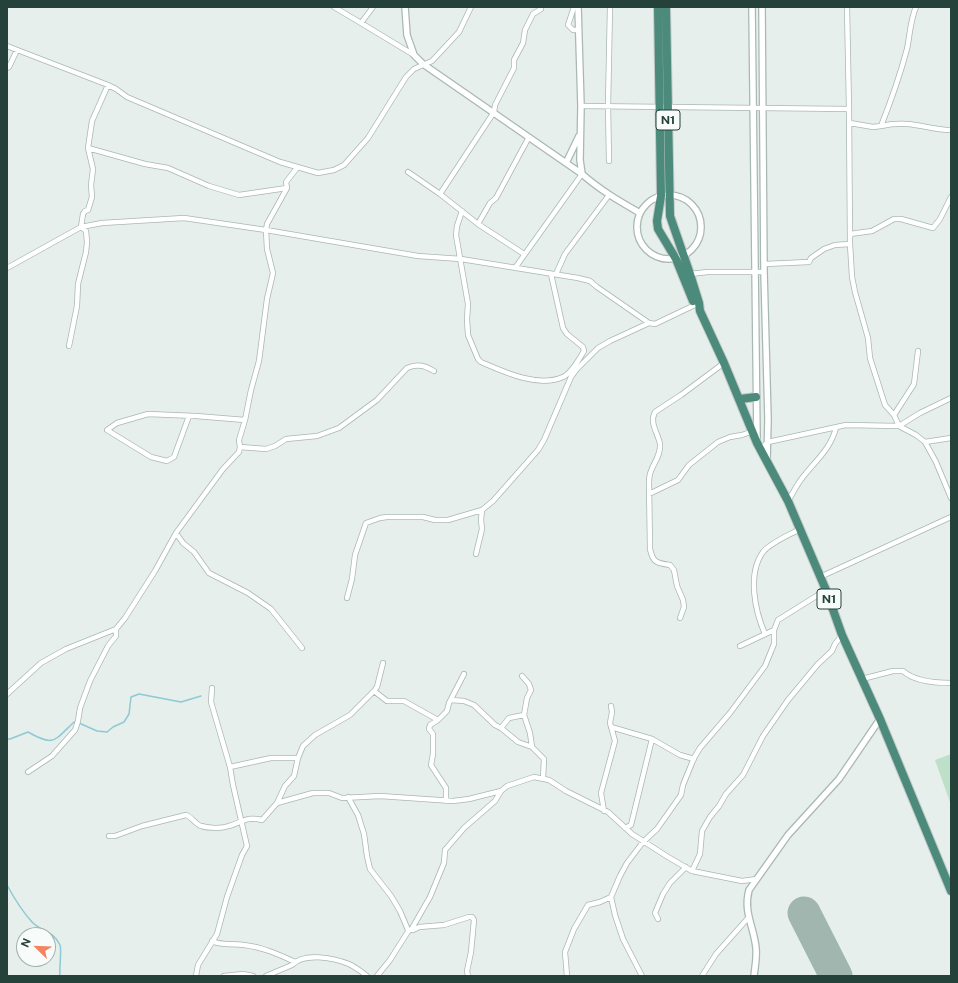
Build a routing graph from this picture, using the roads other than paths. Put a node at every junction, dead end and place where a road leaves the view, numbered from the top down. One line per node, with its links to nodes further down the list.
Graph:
1 (334, 7): 15 (street)
2 (372, 7): 15 (street)
3 (405, 7): 19 (street)
4 (471, 7): 20 (street)
5 (542, 7): 30 (street)
6 (574, 7): 16 (street)
7 (578, 7): 16 (street)
8 (610, 7): 24 (street)
9 (658, 7): 25 (highway, N1)
10 (666, 7): 26 (highway, N1)
11 (752, 7): 27 (street)
12 (762, 7): 28 (street)
13 (847, 7): 29 (street)
14 (916, 7): 32 (street)
15 (362, 23): 19 (street)
16 (579, 30): 23 (street)
17 (7, 46): 18 (street)
18 (17, 50): 21 (street); 22 (street)
19 (414, 55): 20 (street)
20 (423, 64): 30 (street); 41 (street)
21 (7, 68)
22 (108, 85): 36 (street); 41 (street)
23 (581, 106): 24 (street); 34 (street)
24 (608, 106): 25 (street); 37 (street)
25 (659, 107): 26 (street); 47 (highway, N1)
26 (668, 107): 27 (street); 47 (highway, N1)
27 (754, 108): 28 (street); 40 (street)
28 (764, 108): 29 (street); 39 (street)
29 (848, 109): 31 (street)
30 (494, 112): 35 (street); 45 (street)
31 (850, 123): 32 (street); 59 (street)
32 (881, 126): 33 (street)
33 (951, 130)
34 (580, 134): 38 (street); 43 (street)
35 (529, 137): 38 (street); 54 (street)
36 (88, 148): 44 (street); 56 (street)
37 (609, 161)
38 (566, 163): 43 (street)
39 (764, 163): 40 (street); 53 (street)
40 (754, 164): 55 (street)
41 (297, 168): 44 (street)
42 (408, 172): 45 (street)
43 (582, 174): 46 (street); 62 (street)
44 (287, 188): 57 (street)
45 (440, 194): 49 (street)
46 (609, 195): 50 (street); 71 (street)
47 (665, 195): 50 (street); 51 (highway, N1); 52 (highway, N1); 63 (street)
48 (951, 197): 59 (street)
49 (462, 211): 54 (street); 64 (street)
50 (640, 213): 65 (street)
51 (670, 216): 52 (highway); 58 (highway, N1)
52 (658, 218): 60 (highway, N1)
53 (764, 223): 55 (street); 66 (street)
54 (478, 224): 62 (street)
55 (755, 224): 69 (street)
56 (81, 227): 57 (street); 67 (street); 77 (street)
57 (266, 230): 64 (street); 86 (street)
58 (675, 232): 60 (highway); 63 (highway, N1)
59 (850, 234): 61 (street)
60 (661, 235): 65 (highway, N1)
61 (850, 244): 66 (street); 84 (street)
62 (524, 254): 68 (street)
63 (684, 256): 65 (street); 72 (highway, N1)
64 (461, 259): 68 (street); 71 (street)
65 (676, 259): 75 (highway, N1)
66 (764, 264): 70 (street)
67 (7, 268)
68 (515, 268): 71 (street)
69 (756, 271): 70 (street); 72 (street); 73 (street)
70 (764, 272): 74 (street)
71 (553, 274): 76 (street)
72 (690, 274): 75 (highway, N1)
73 (756, 299): 74 (street); 81 (street)
74 (765, 299): 91 (street)
75 (698, 306): 76 (street); 79 (highway, N1)
76 (649, 323): 99 (street)
77 (70, 346)
78 (918, 351): 84 (street)
79 (724, 363): 83 (highway, N1); 96 (street)
80 (434, 371): 94 (street)
81 (756, 397): 83 (highway); 93 (street)
82 (951, 398): 87 (street)
83 (740, 399): 89 (highway, N1)
84 (894, 415): 87 (street)
85 (189, 416): 85 (street); 86 (street)
86 (245, 420): 94 (street)
87 (899, 426): 88 (street); 92 (street)
88 (836, 428): 91 (street); 98 (street)
89 (752, 431): 93 (highway, N1); 96 (street)
90 (951, 438): 92 (street)
91 (768, 442): 93 (street); 95 (street)
92 (925, 442): 97 (street)
93 (759, 446): 95 (highway, N1)
94 (240, 448): 102 (street)
95 (767, 463): 98 (highway, N1)
96 (649, 494): 107 (street)
97 (951, 498)
98 (788, 501): 101 (highway, N1)
99 (482, 510): 103 (street); 106 (street)
100 (951, 517): 104 (street)
101 (800, 529): 104 (highway, N1); 110 (street)
102 (176, 533): 108 (street); 113 (street)
103 (476, 554)
104 (820, 577): 105 (highway, N1)
105 (826, 590): 109 (street); 111 (highway, N1)
106 (347, 598)
107 (680, 618)
108 (116, 629): 121 (street); 134 (street)
109 (774, 630): 110 (street); 132 (street)
110 (765, 634): 112 (street)
111 (842, 635): 117 (highway, N1); 146 (street)
112 (740, 646)
113 (302, 648)
114 (384, 663): 120 (street)
115 (464, 674): 122 (street)
116 (522, 676): 124 (street)
117 (862, 679): 118 (street); 125 (highway, N1)
118 (951, 683)
119 (212, 688): 133 (street)
120 (374, 691): 126 (street); 131 (street)
121 (7, 694)
122 (451, 700): 126 (street); 128 (street)
123 (611, 706): 127 (street)
124 (524, 715): 128 (street); 130 (street)
125 (880, 719): 147 (street); 148 (highway, N1)
126 (438, 720): 138 (street)
127 (611, 727): 129 (street); 140 (street)
128 (501, 728): 130 (street)
129 (652, 739): 132 (street); 142 (street)
130 (532, 747): 135 (street)
131 (298, 758): 133 (street); 139 (street)
132 (694, 759): 144 (street)
133 (230, 767): 141 (street)
134 (28, 772)
135 (543, 778): 136 (street); 140 (street)
136 (501, 790): 138 (street); 152 (street)
137 (348, 797): 138 (street); 139 (street); 152 (street)
138 (446, 801)
139 (277, 803): 141 (street)
140 (604, 811): 142 (street)
141 (242, 820): 143 (street); 153 (street)
142 (625, 828): 144 (street)
143 (109, 836)
144 (643, 842): 145 (street); 149 (street)
145 (686, 868): 146 (street); 151 (street)
146 (692, 871): 147 (street)
147 (757, 879): 150 (street)
148 (951, 891)
149 (611, 897): 162 (street); 163 (street)
150 (749, 917): 164 (street); 165 (street)
151 (658, 919)
152 (410, 930): 160 (street); 161 (street)
153 (212, 941): 154 (street); 155 (street)
154 (295, 962): 158 (street); 159 (street)
155 (196, 976)
156 (224, 976): 157 (street)
157 (254, 976)
158 (266, 976)
159 (367, 976)
160 (377, 976)
161 (468, 976)
162 (567, 976)
163 (642, 976)
164 (702, 976)
165 (754, 976)

